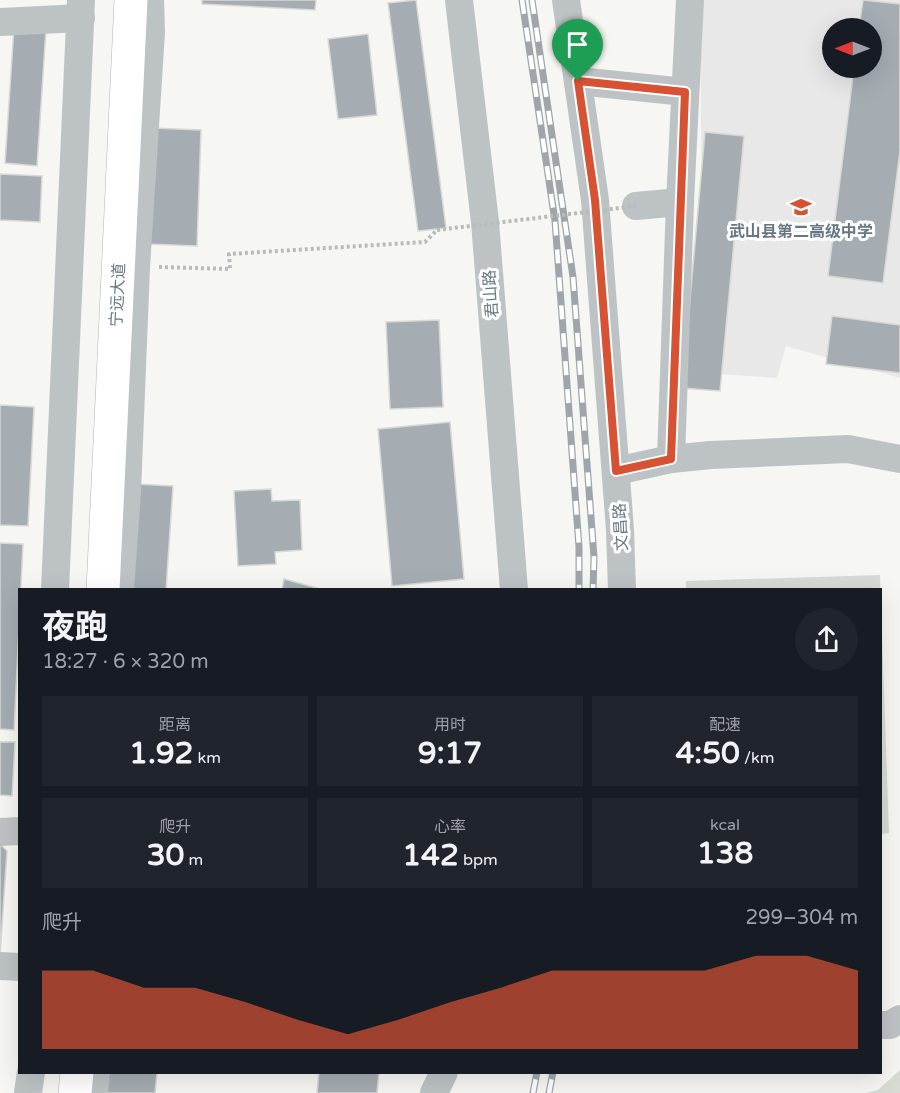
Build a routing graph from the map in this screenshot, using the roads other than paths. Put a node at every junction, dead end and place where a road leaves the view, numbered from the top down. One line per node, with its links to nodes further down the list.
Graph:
1 (112, 0): 17 (main road, 宁远大道)
2 (131, 0): 18 (main road, 宁远大道)
3 (150, 0): 19 (street)
4 (459, 0): 20 (street, 君山路)
5 (566, 0): 9 (street, 文昌路)
6 (690, 0): 10 (street)
7 (81, 9): 8 (street); 16 (street)
8 (0, 22)
9 (578, 81): 10 (street); 15 (street, 文昌路)
10 (685, 92): 11 (street)
11 (680, 202): 12 (street); 13 (street)
12 (636, 206)
13 (671, 459): 14 (street); 15 (street)
14 (900, 459)
15 (616, 471): 21 (street, 文昌路)
16 (55, 588)
17 (87, 588)
18 (103, 588)
19 (120, 588)
20 (514, 588)
21 (622, 588)
22 (0, 831): 23 (street)
23 (18, 831)
24 (0, 966): 25 (street)
25 (18, 967)
26 (900, 1020): 27 (street)
27 (882, 1025)
28 (31, 1074): 33 (street)
29 (58, 1074): 34 (main road)
30 (77, 1074): 35 (main road)
31 (96, 1074): 36 (street)
32 (443, 1074): 37 (street)
33 (28, 1093)
34 (56, 1093)
35 (75, 1093)
36 (94, 1093)
37 (434, 1093)

